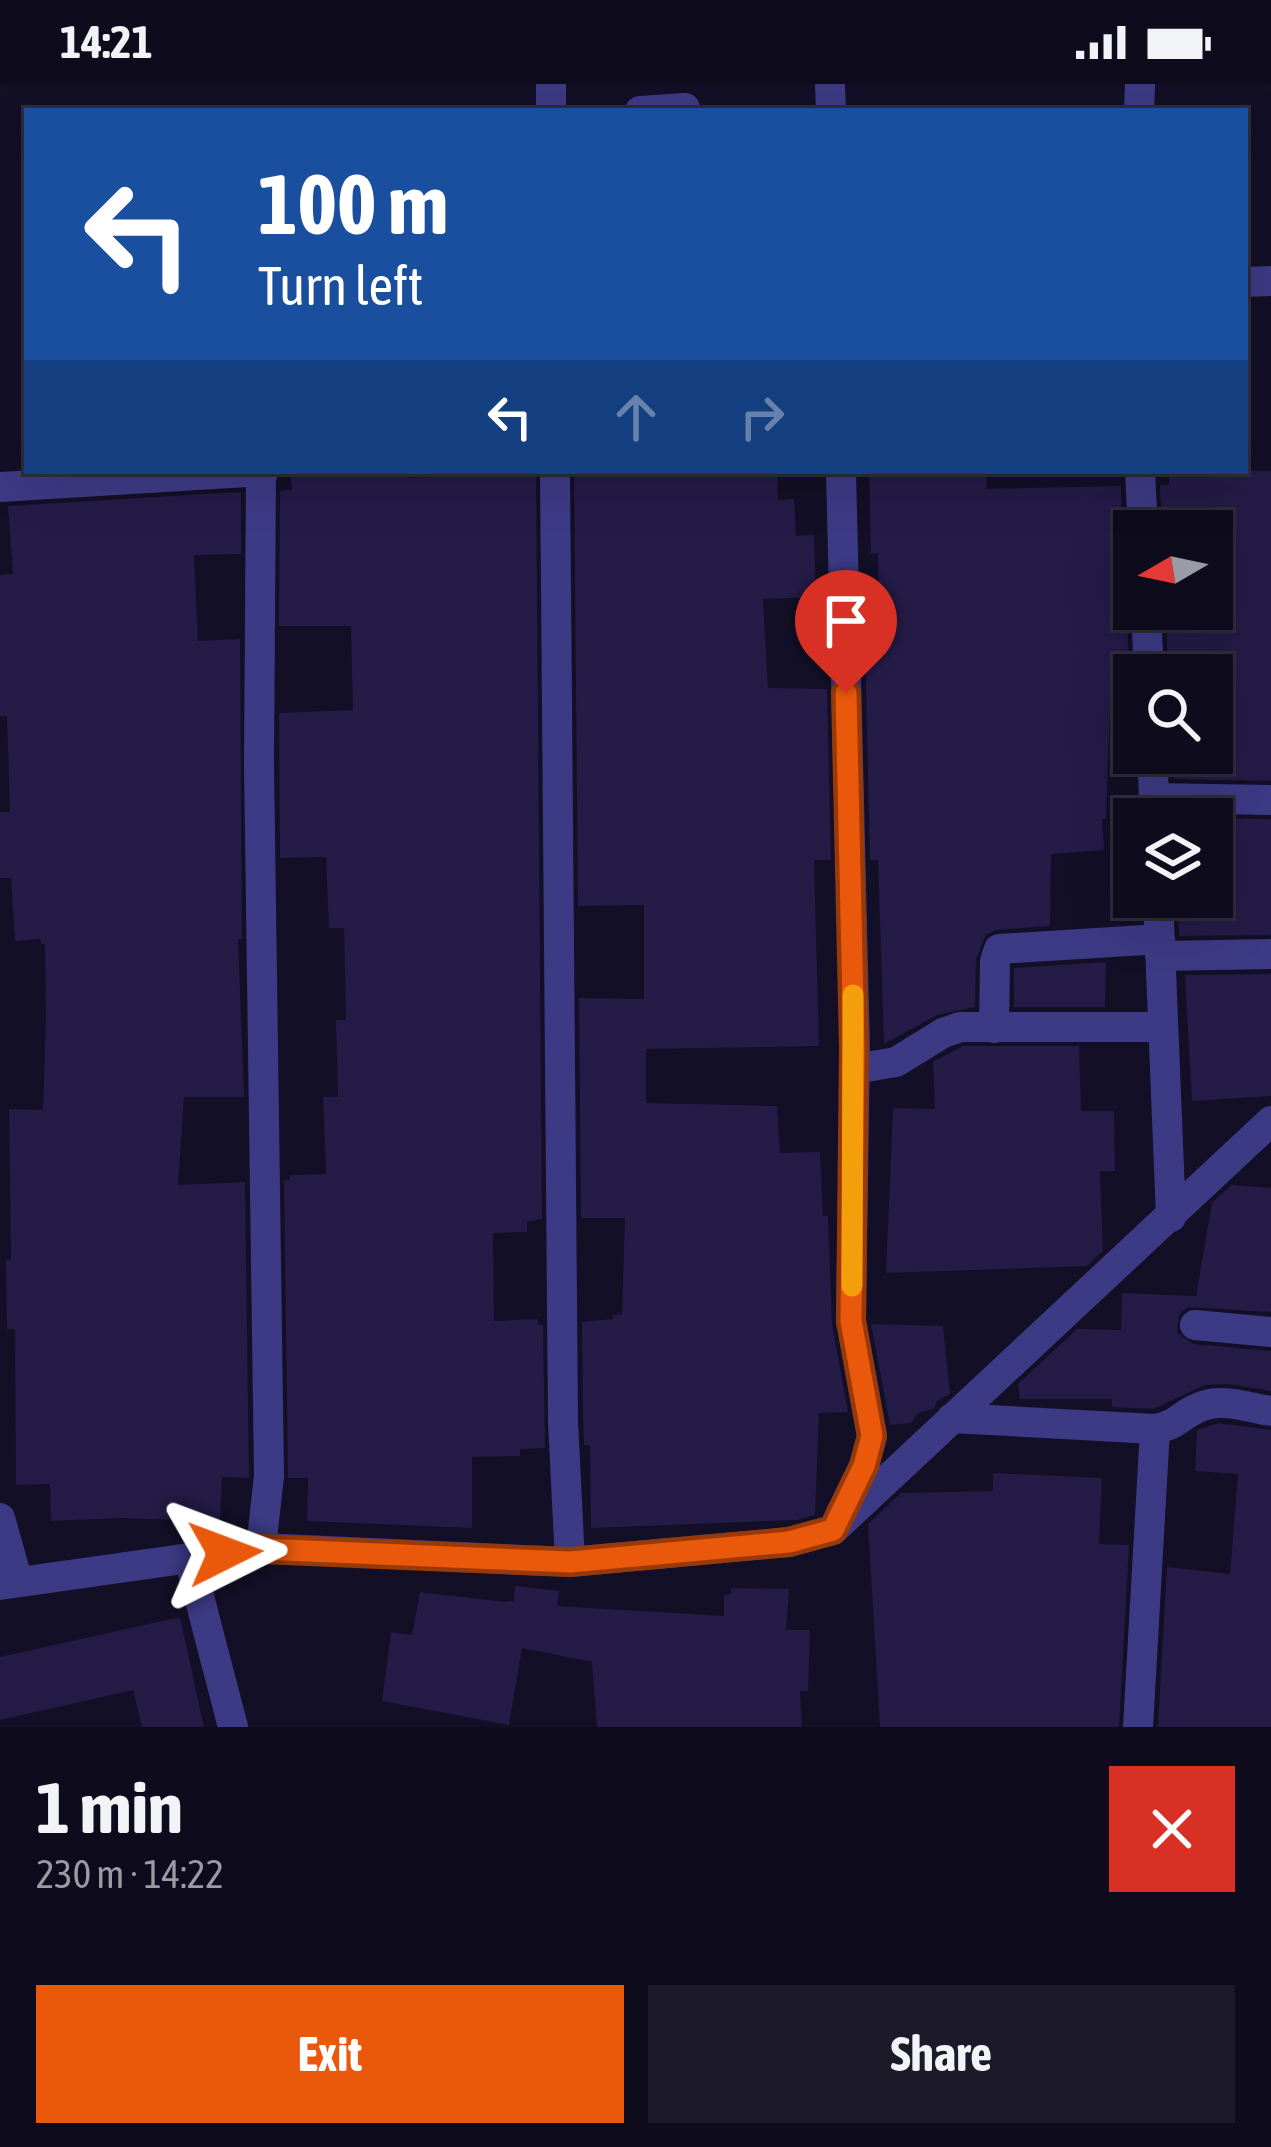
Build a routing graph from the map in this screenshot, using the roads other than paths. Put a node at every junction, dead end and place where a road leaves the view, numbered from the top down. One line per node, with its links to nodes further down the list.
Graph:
1 (686, 101): 2 (street)
2 (654, 108)
3 (213, 474): 8 (street)
4 (262, 474): 27 (street)
5 (556, 474): 29 (street)
6 (841, 474): 17 (street)
7 (1140, 474): 9 (street)
8 (0, 487)
9 (1142, 510)
10 (1271, 800): 11 (street)
11 (1233, 803)
12 (1159, 918): 13 (street)
13 (1160, 948): 14 (street); 15 (street); 16 (street)
14 (1271, 954)
15 (1163, 1027): 16 (street); 19 (street)
16 (994, 1028): 17 (street)
17 (854, 1069): 26 (street)
18 (1271, 1121): 19 (street)
19 (1171, 1217): 23 (street)
20 (1196, 1325): 21 (street)
21 (1271, 1332)
22 (1271, 1411): 24 (street)
23 (952, 1418): 24 (street); 26 (street)
24 (1155, 1429): 32 (street)
25 (0, 1518): 30 (street)
26 (833, 1530): 29 (street)
27 (261, 1549): 28 (street); 29 (street)
28 (189, 1558): 30 (street); 31 (street)
29 (570, 1562)
30 (9, 1583)
31 (233, 1727)
32 (1138, 1727)

